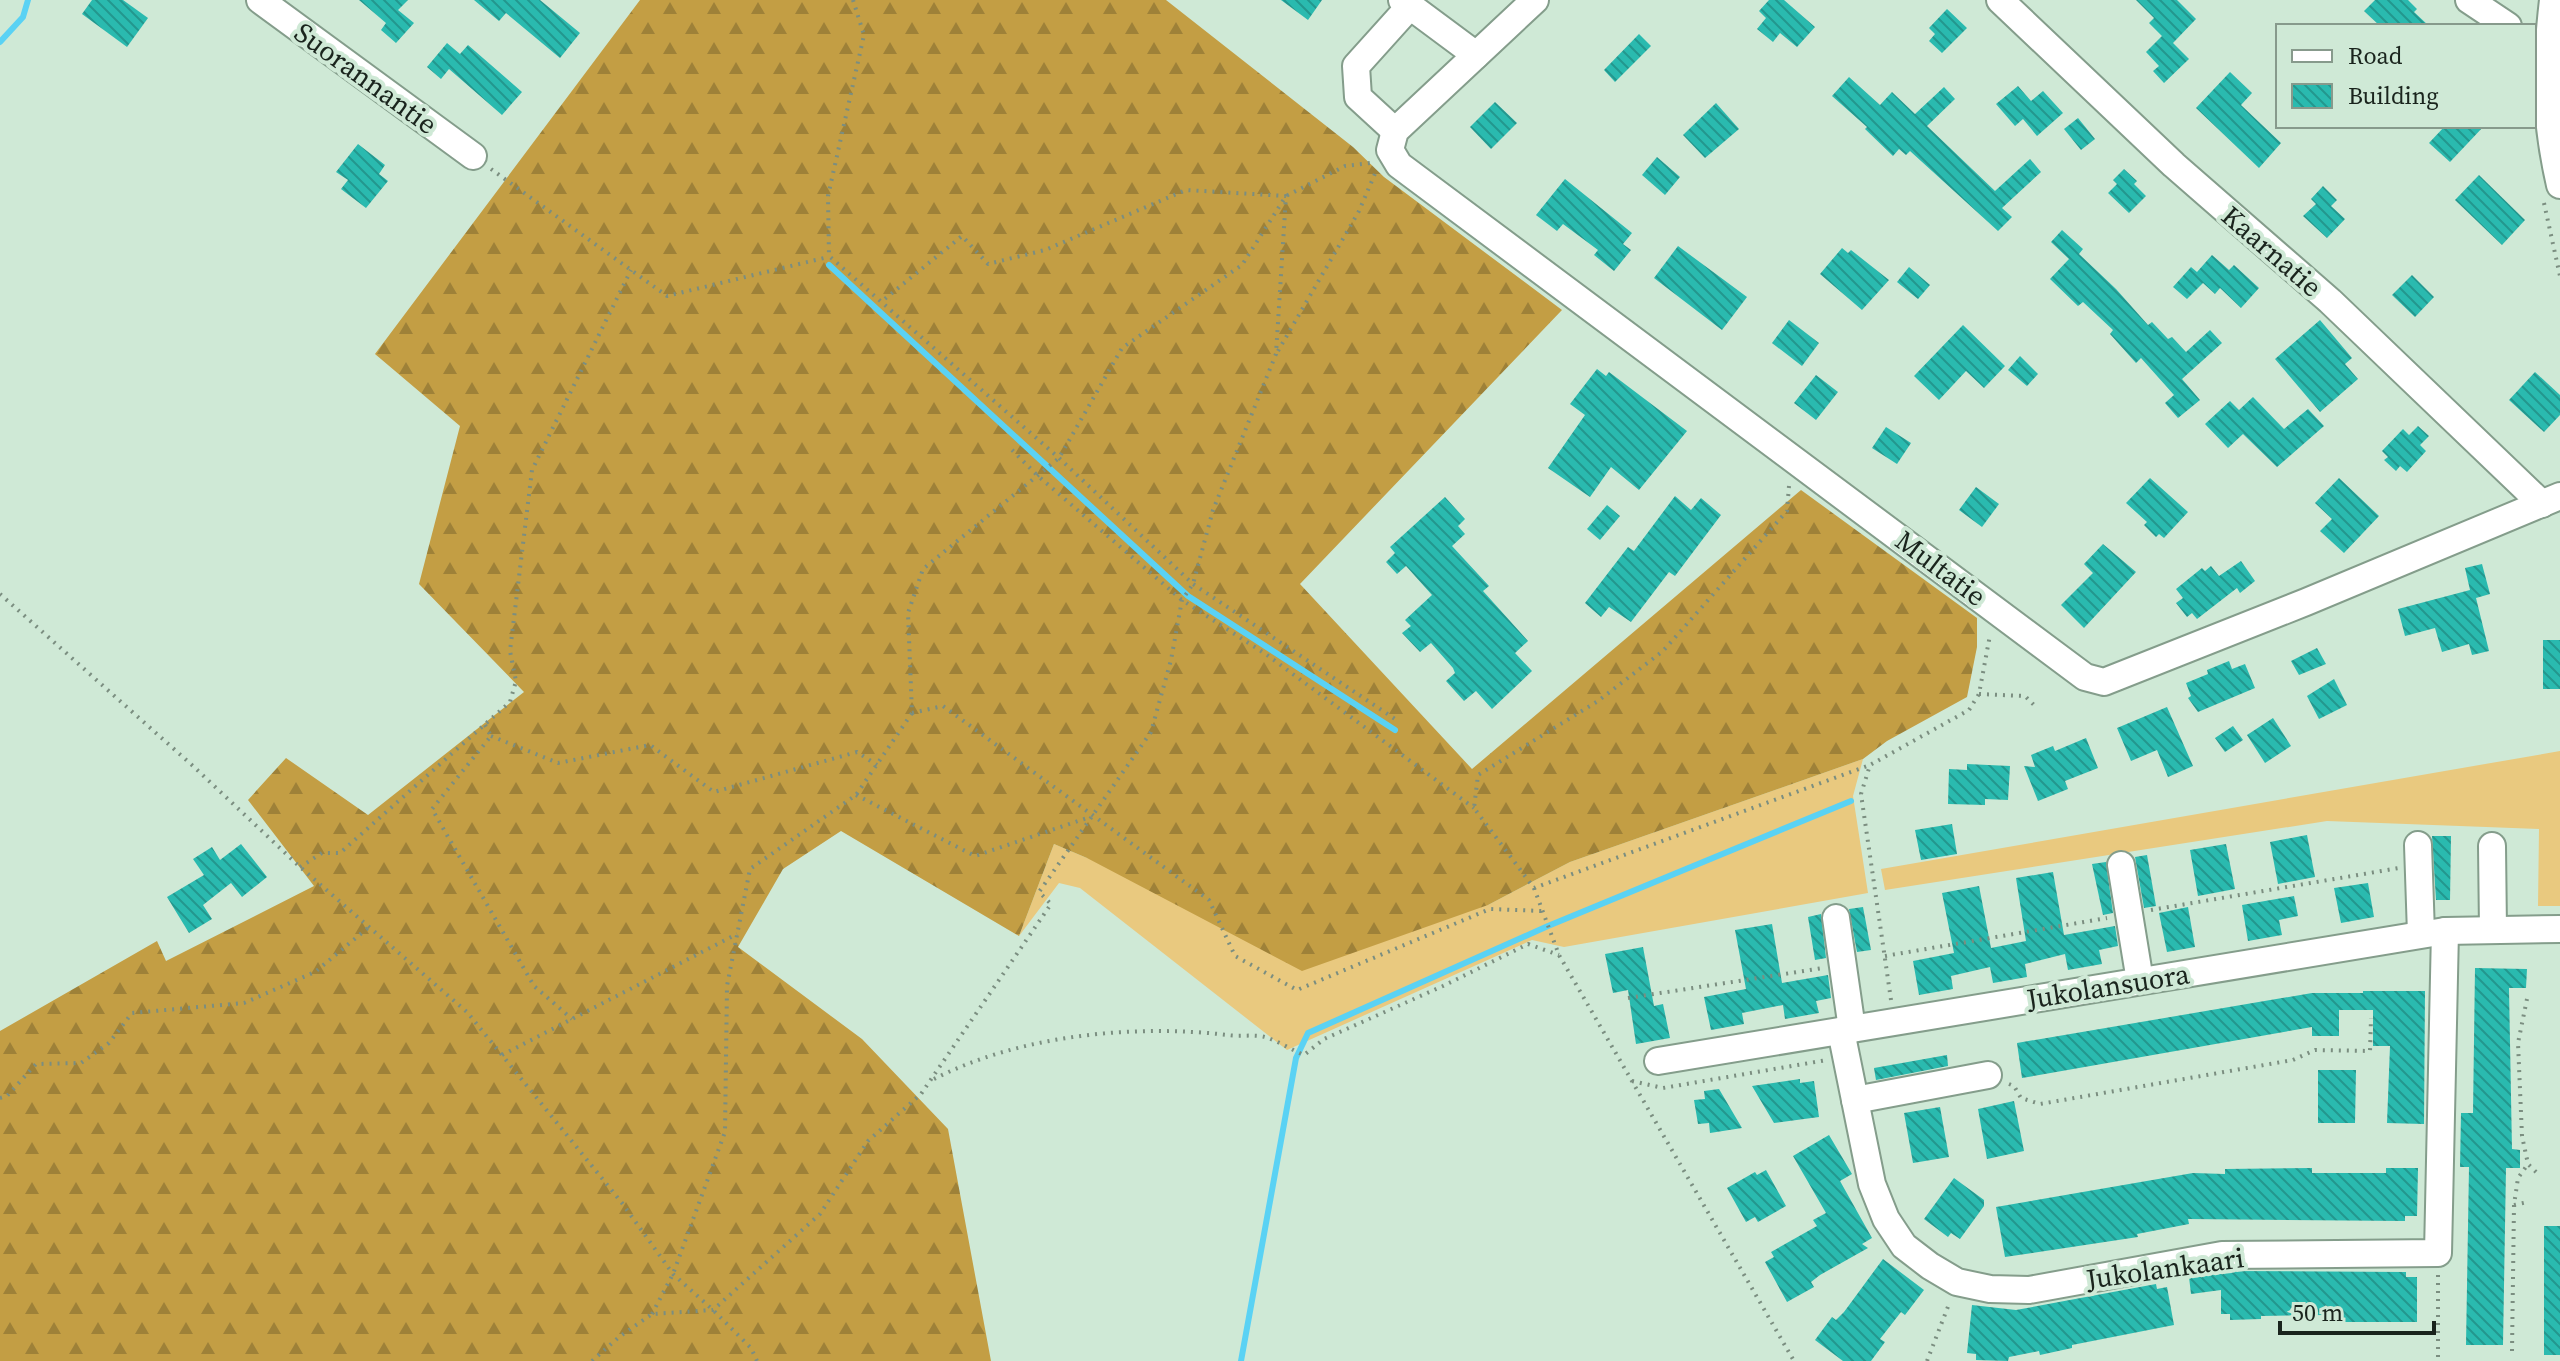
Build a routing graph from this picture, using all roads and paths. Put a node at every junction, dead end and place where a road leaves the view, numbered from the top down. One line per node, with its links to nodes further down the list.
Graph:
1 (260, 0): 12 (street, Suorannantie)
2 (853, 0): 15 (path)
3 (1535, 0): 9 (street)
4 (2000, 0): 23 (street, Kaarnatie)
5 (2469, 0): 8 (street)
6 (2553, 0): 10 (street)
7 (1406, 3): 9 (street); 11 (street, Multatie)
8 (2505, 24)
9 (1476, 55): 11 (street)
10 (2547, 62): 13 (street)
11 (1393, 141): 27 (street, Multatie)
12 (473, 156): 16 (path)
13 (2560, 185)
14 (1286, 196): 17 (path); 18 (path); 18 (path); 20 (path)
15 (829, 256): 16 (path); 17 (path)
16 (631, 270): 32 (path)
17 (881, 302): 20 (path)
18 (1276, 354): 24 (path)
19 (1012, 450): 22 (path)
20 (1059, 458): 22 (path); 24 (path)
21 (1790, 475): 37 (path)
22 (1038, 476): 26 (path); 30 (path)
23 (2551, 500): 27 (street, Multatie)
24 (1192, 586): 26 (path); 31 (path)
25 (0, 594): 42 (path)
26 (1182, 600): 37 (path); 38 (path)
27 (1998, 612): 28 (path)
28 (1979, 694): 29 (path); 35 (path)
29 (2037, 708)
30 (912, 713): 34 (path); 38 (path)
31 (1398, 721)
32 (485, 724): 33 (path); 42 (path)
33 (491, 736): 34 (path); 57 (path)
34 (877, 765): 36 (path)
35 (1870, 765): 43 (path); 58 (path)
36 (856, 795): 38 (path); 50 (path)
37 (1474, 808): 43 (path)
38 (1093, 817): 44 (path); 63 (path)
39 (2418, 845): 49 (street)
40 (2492, 846): 48 (street)
41 (2121, 865): 53 (street)
42 (300, 867): 46 (path)
43 (1534, 888): 44 (path)
44 (1542, 911): 51 (path)
45 (1836, 918): 52 (street, Jukolankaari)
46 (369, 927): 60 (path); 65 (path)
47 (2560, 929): 48 (street, Jukolansuora)
48 (2493, 930): 49 (street, Jukolansuora)
49 (2433, 932): 53 (street, Jukolansuora); 71 (street)
50 (737, 934): 57 (path); 72 (path)
51 (1559, 955): 63 (path); 64 (path)
52 (1843, 964): 54 (path); 59 (street, Jukolankaari)
53 (2140, 981): 58 (street, Jukolansuora)
54 (1628, 998)
55 (2527, 999): 67 (path)
56 (2371, 1018): 62 (path)
57 (572, 1019): 60 (path)
58 (1894, 1021): 59 (street, Jukolansuora)
59 (1847, 1039): 61 (street, Jukolansuora); 64 (path); 66 (street, Jukolankaari)
60 (502, 1055): 72 (path)
61 (1658, 1061)
62 (1988, 1075): 66 (street)
63 (931, 1080): 74 (path)
64 (1632, 1081): 79 (path)
65 (0, 1098)
66 (1855, 1100): 73 (street, Jukolankaari)
67 (2528, 1164): 68 (path); 70 (path)
68 (2538, 1174)
69 (2528, 1202): 70 (path)
70 (2514, 1205): 76 (path)
71 (2438, 1253): 73 (street, Jukolankaari); 81 (path)
72 (673, 1274): 74 (path); 75 (path)
73 (1957, 1282): 80 (path)
74 (713, 1310): 75 (path); 78 (path)
75 (652, 1314): 77 (path)
76 (2512, 1351)
77 (592, 1361)
78 (757, 1361)
79 (1794, 1361)
80 (1927, 1361)
81 (2438, 1361)

